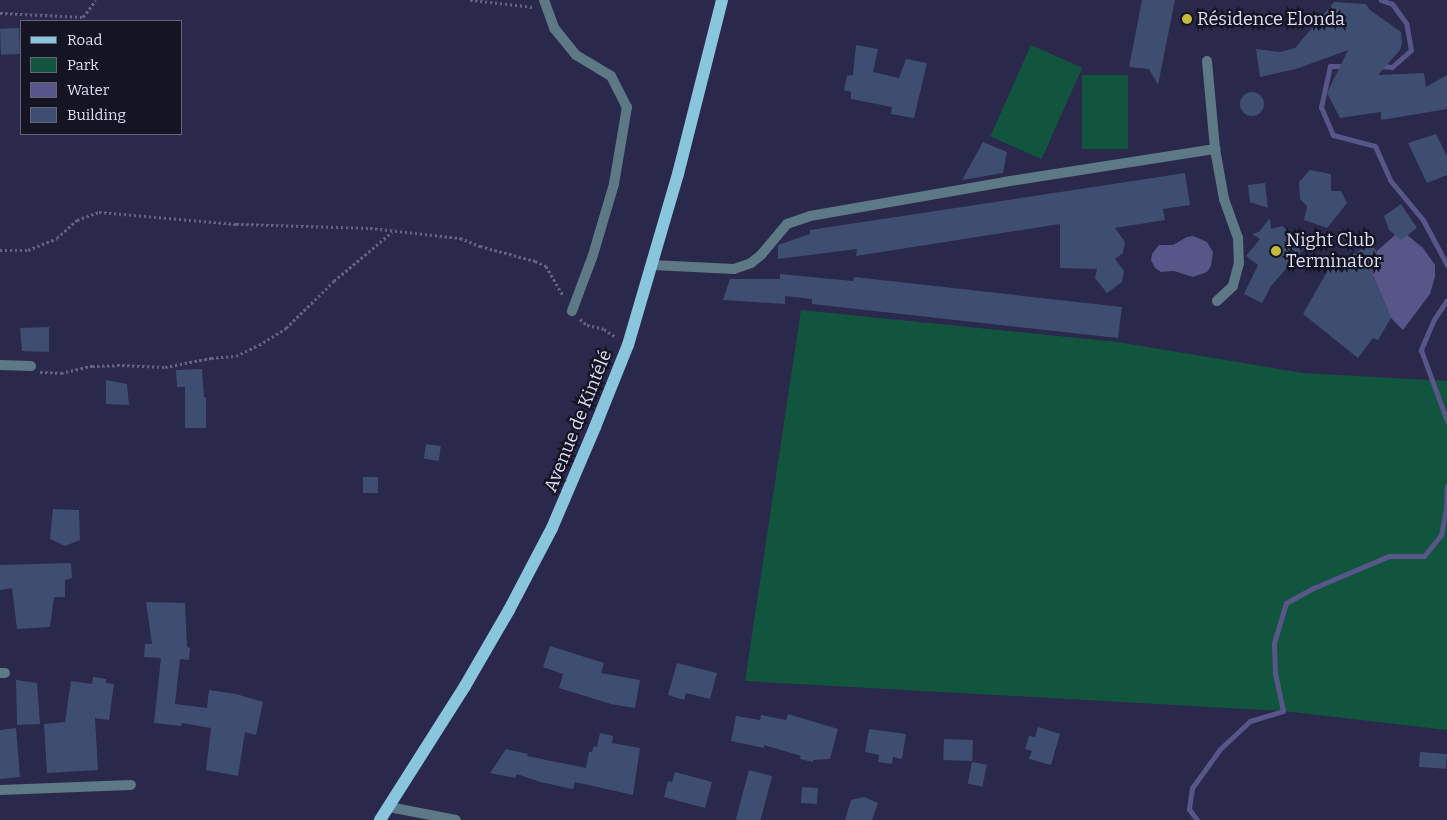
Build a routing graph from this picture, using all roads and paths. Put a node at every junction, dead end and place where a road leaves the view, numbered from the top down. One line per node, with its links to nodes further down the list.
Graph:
1 (96, 0): 5 (path)
2 (470, 0): 4 (path)
3 (722, 0): 10 (main road, Avenue de Kintélé)
4 (546, 4): 12 (street)
5 (0, 13)
6 (1207, 61): 7 (street)
7 (1215, 149): 10 (street); 11 (street)
8 (393, 232): 9 (path); 12 (path); 15 (path)
9 (0, 250)
10 (652, 265): 13 (main road, Avenue de Kintélé)
11 (1218, 301)
12 (572, 311): 13 (path)
13 (628, 345): 18 (main road, Avenue de Kintélé)
14 (0, 365): 15 (street)
15 (31, 369)
16 (131, 785): 17 (street)
17 (0, 790)
18 (389, 807): 19 (main road, Avenue de Kintélé); 20 (street)
19 (380, 820)
20 (456, 820)

